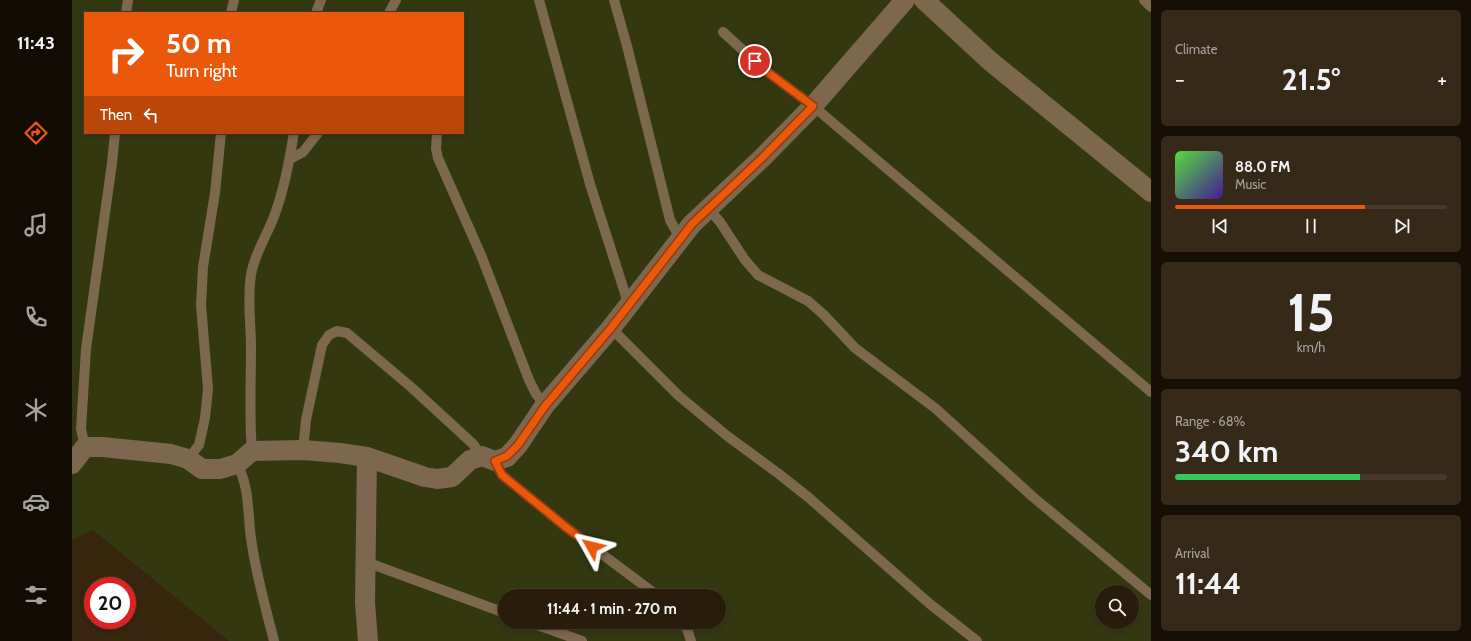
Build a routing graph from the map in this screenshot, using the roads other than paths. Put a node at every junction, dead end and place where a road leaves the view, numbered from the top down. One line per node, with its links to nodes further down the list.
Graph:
1 (128, 0): 11 (lane)
2 (234, 0): 12 (lane)
3 (321, 0): 13 (lane)
4 (396, 0): 14 (lane)
5 (540, 0): 26 (lane)
6 (614, 0): 25 (lane)
7 (905, 0): 16 (street)
8 (924, 0): 23 (street)
9 (1144, 0): 10 (lane)
10 (1151, 7)
11 (126, 12)
12 (231, 12)
13 (316, 12)
14 (390, 12)
15 (723, 32): 16 (lane)
16 (813, 106): 24 (street); 28 (lane)
17 (115, 134): 30 (lane)
18 (221, 134): 35 (lane)
19 (294, 134): 22 (lane)
20 (317, 134): 22 (lane)
21 (437, 134): 29 (lane)
22 (290, 159): 32 (lane)
23 (1151, 192)
24 (708, 208): 25 (street); 40 (lane)
25 (680, 238): 26 (street)
26 (629, 306): 27 (street)
27 (611, 328): 29 (street); 48 (lane)
28 (1151, 392)
29 (545, 406): 34 (street)
30 (85, 447): 35 (street); 36 (street)
31 (303, 450): 32 (street); 33 (street); 34 (lane)
32 (252, 451): 37 (street)
33 (367, 458): 34 (street); 38 (street)
34 (489, 458): 39 (lane)
35 (188, 459): 37 (street)
36 (72, 464)
37 (237, 464): 44 (lane)
38 (366, 562): 41 (lane); 45 (street)
39 (649, 589)
40 (1151, 594)
41 (498, 610)
42 (549, 629): 46 (lane)
43 (687, 629): 47 (lane)
44 (274, 641)
45 (368, 641)
46 (582, 641)
47 (691, 641)
48 (977, 641)

